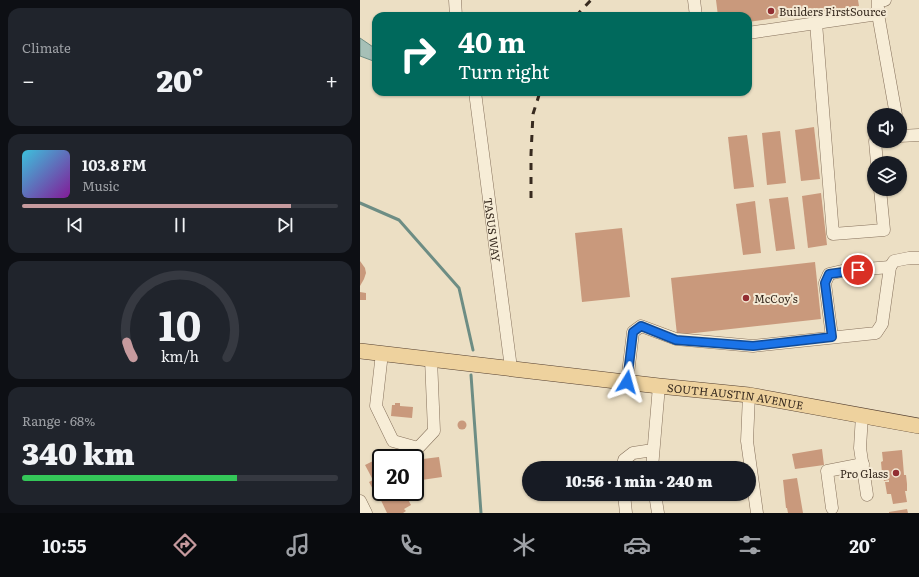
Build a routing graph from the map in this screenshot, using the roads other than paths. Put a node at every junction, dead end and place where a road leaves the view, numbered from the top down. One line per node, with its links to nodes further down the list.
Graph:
1 (455, 0): 4 (street)
2 (694, 0): 5 (street)
3 (880, 0): 6 (street)
4 (456, 12)
5 (696, 12)
6 (878, 14): 7 (street); 10 (street)
7 (816, 23): 8 (street); 13 (street)
8 (752, 31)
9 (476, 96): 20 (street, TASUS WAY)
10 (895, 108)
11 (919, 135): 12 (street)
12 (907, 136)
13 (881, 196)
14 (919, 258): 15 (street)
15 (890, 267): 16 (street); 16 (street)
16 (832, 337): 21 (street)
17 (360, 351): 18 (main road, SOUTH AUSTIN AVENUE)
18 (382, 353): 19 (main road, SOUTH AUSTIN AVENUE); 19 (street)
19 (431, 359): 20 (main road, SOUTH AUSTIN AVENUE)
20 (511, 368): 21 (main road, SOUTH AUSTIN AVENUE)
21 (627, 382): 22 (main road, SOUTH AUSTIN AVENUE)
22 (659, 386): 23 (main road, SOUTH AUSTIN AVENUE); 26 (street)
23 (749, 395): 24 (main road, SOUTH AUSTIN AVENUE); 38 (street)
24 (862, 415): 25 (main road, SOUTH AUSTIN AVENUE); 29 (street)
25 (919, 426)
26 (653, 450): 27 (street); 28 (street)
27 (624, 461)
28 (652, 461)
29 (863, 464): 30 (street); 34 (street)
30 (867, 495)
31 (625, 501): 36 (street)
32 (657, 501): 37 (street)
33 (360, 502): 35 (street)
34 (832, 508)
35 (366, 513)
36 (626, 513)
37 (658, 513)
38 (758, 513)

